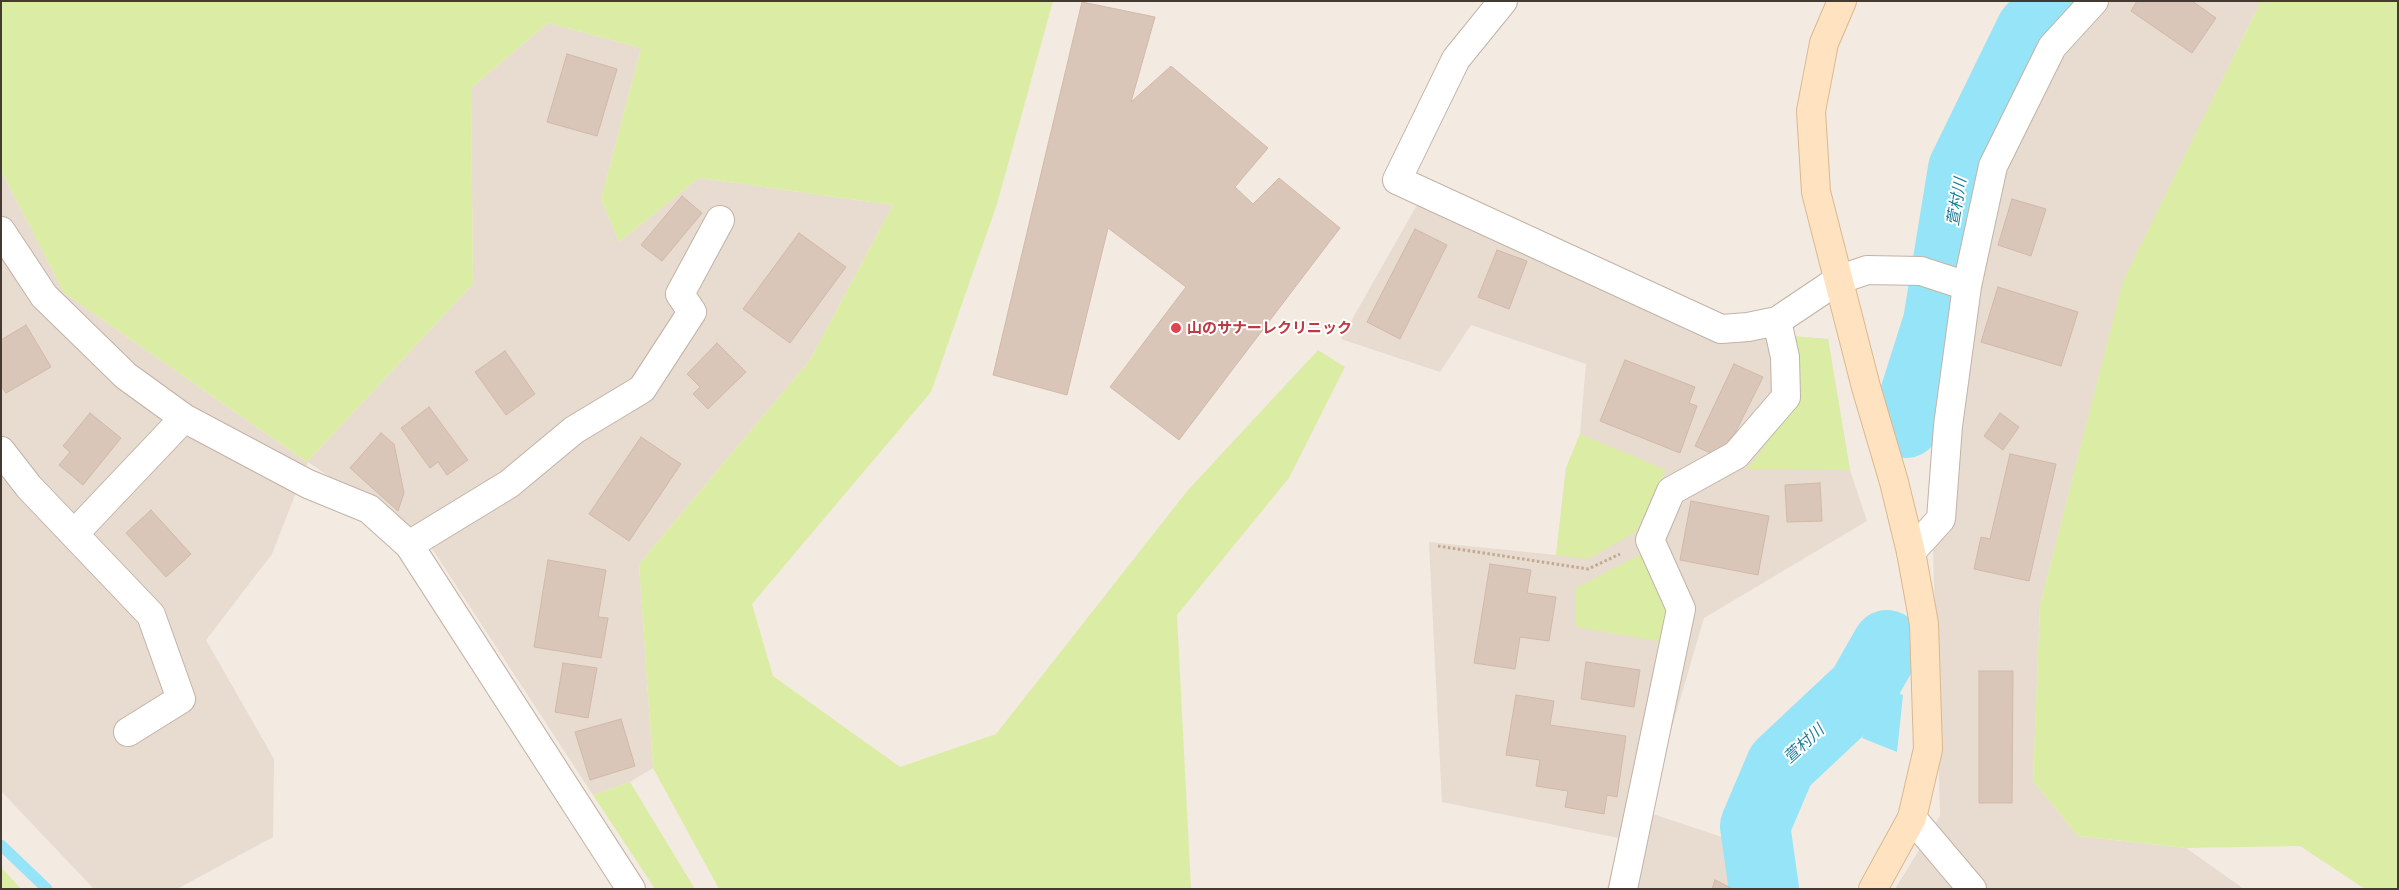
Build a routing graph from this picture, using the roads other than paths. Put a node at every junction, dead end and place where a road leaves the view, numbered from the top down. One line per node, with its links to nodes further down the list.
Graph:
1 (1503, 1): 8 (street)
2 (1842, 1): 6 (street)
3 (2094, 1): 7 (street)
4 (720, 220): 12 (street)
5 (1, 231): 9 (street)
6 (1838, 280): 7 (street); 8 (street); 13 (street)
7 (1967, 286): 13 (street)
8 (1777, 321): 17 (street)
9 (184, 418): 11 (street); 12 (street)
10 (1, 451): 11 (street)
11 (74, 534): 14 (street)
12 (409, 545): 16 (street)
13 (1911, 552): 15 (street)
14 (128, 732)
15 (1912, 818): 18 (street); 19 (street)
16 (631, 889)
17 (1622, 889)
18 (1873, 889)
19 (1972, 889)

